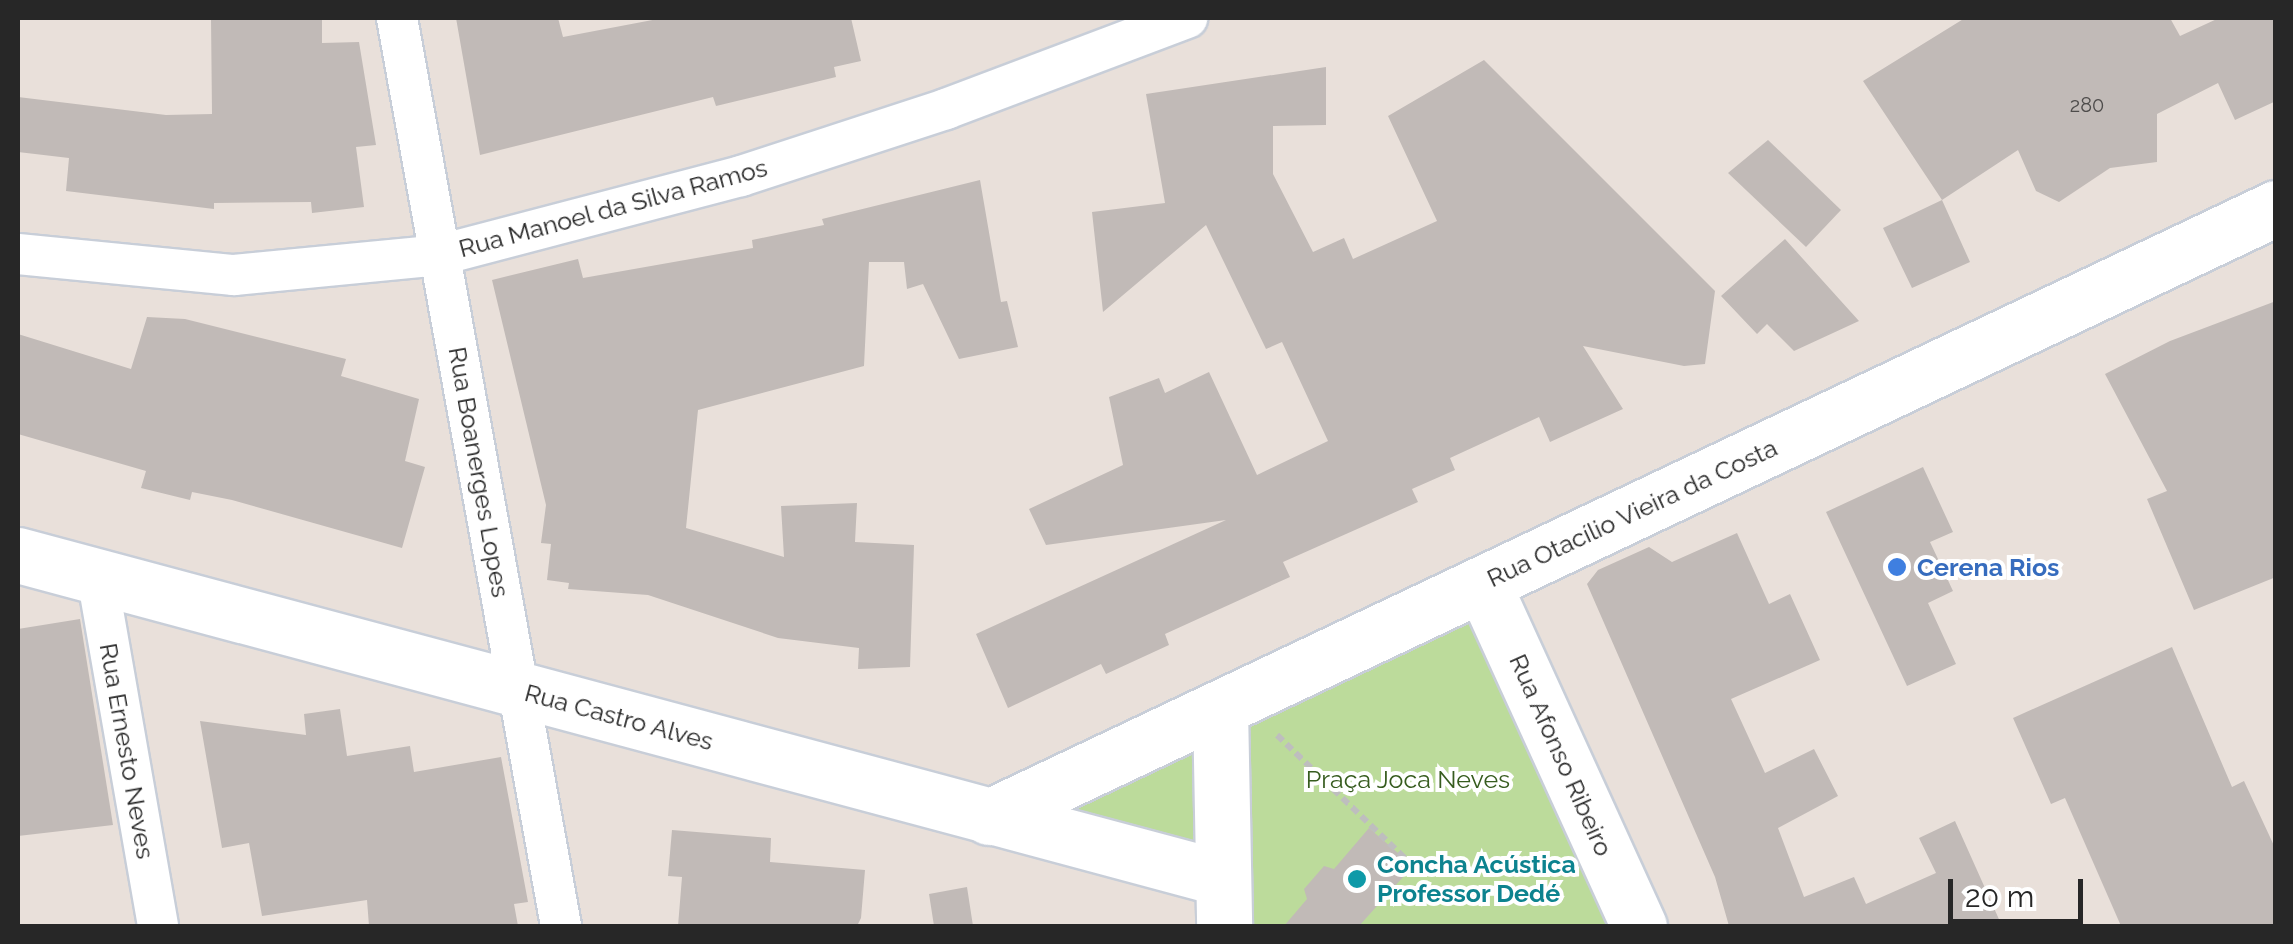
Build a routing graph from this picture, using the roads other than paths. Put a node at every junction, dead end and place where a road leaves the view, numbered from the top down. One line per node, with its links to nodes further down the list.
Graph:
1 (397, 18): 5 (street, Rua Boanerges Lopes)
2 (1187, 18): 5 (street, Rua Manoel da Silva Ramos)
3 (2276, 208): 8 (main road, Rua Otacílio Vieira da Costa)
4 (18, 254): 5 (street, Rua Manoel da Silva Ramos)
5 (440, 255): 9 (street, Rua Boanerges Lopes)
6 (18, 554): 7 (main road, Rua Castro Alves)
7 (97, 576): 9 (main road, Rua Castro Alves); 13 (street, Rua Ernesto Neves)
8 (1483, 584): 10 (main road, Rua Otacílio Vieira da Costa); 15 (main road, Rua Afonso Ribeiro)
9 (518, 690): 11 (main road, Rua Castro Alves); 14 (street, Rua Boanerges Lopes)
10 (1230, 703): 11 (main road, Rua Otacílio Vieira da Costa); 12 (main road)
11 (989, 817): 12 (main road, Rua Castro Alves)
12 (1223, 902)
13 (158, 926)
14 (561, 926)
15 (1639, 926)

